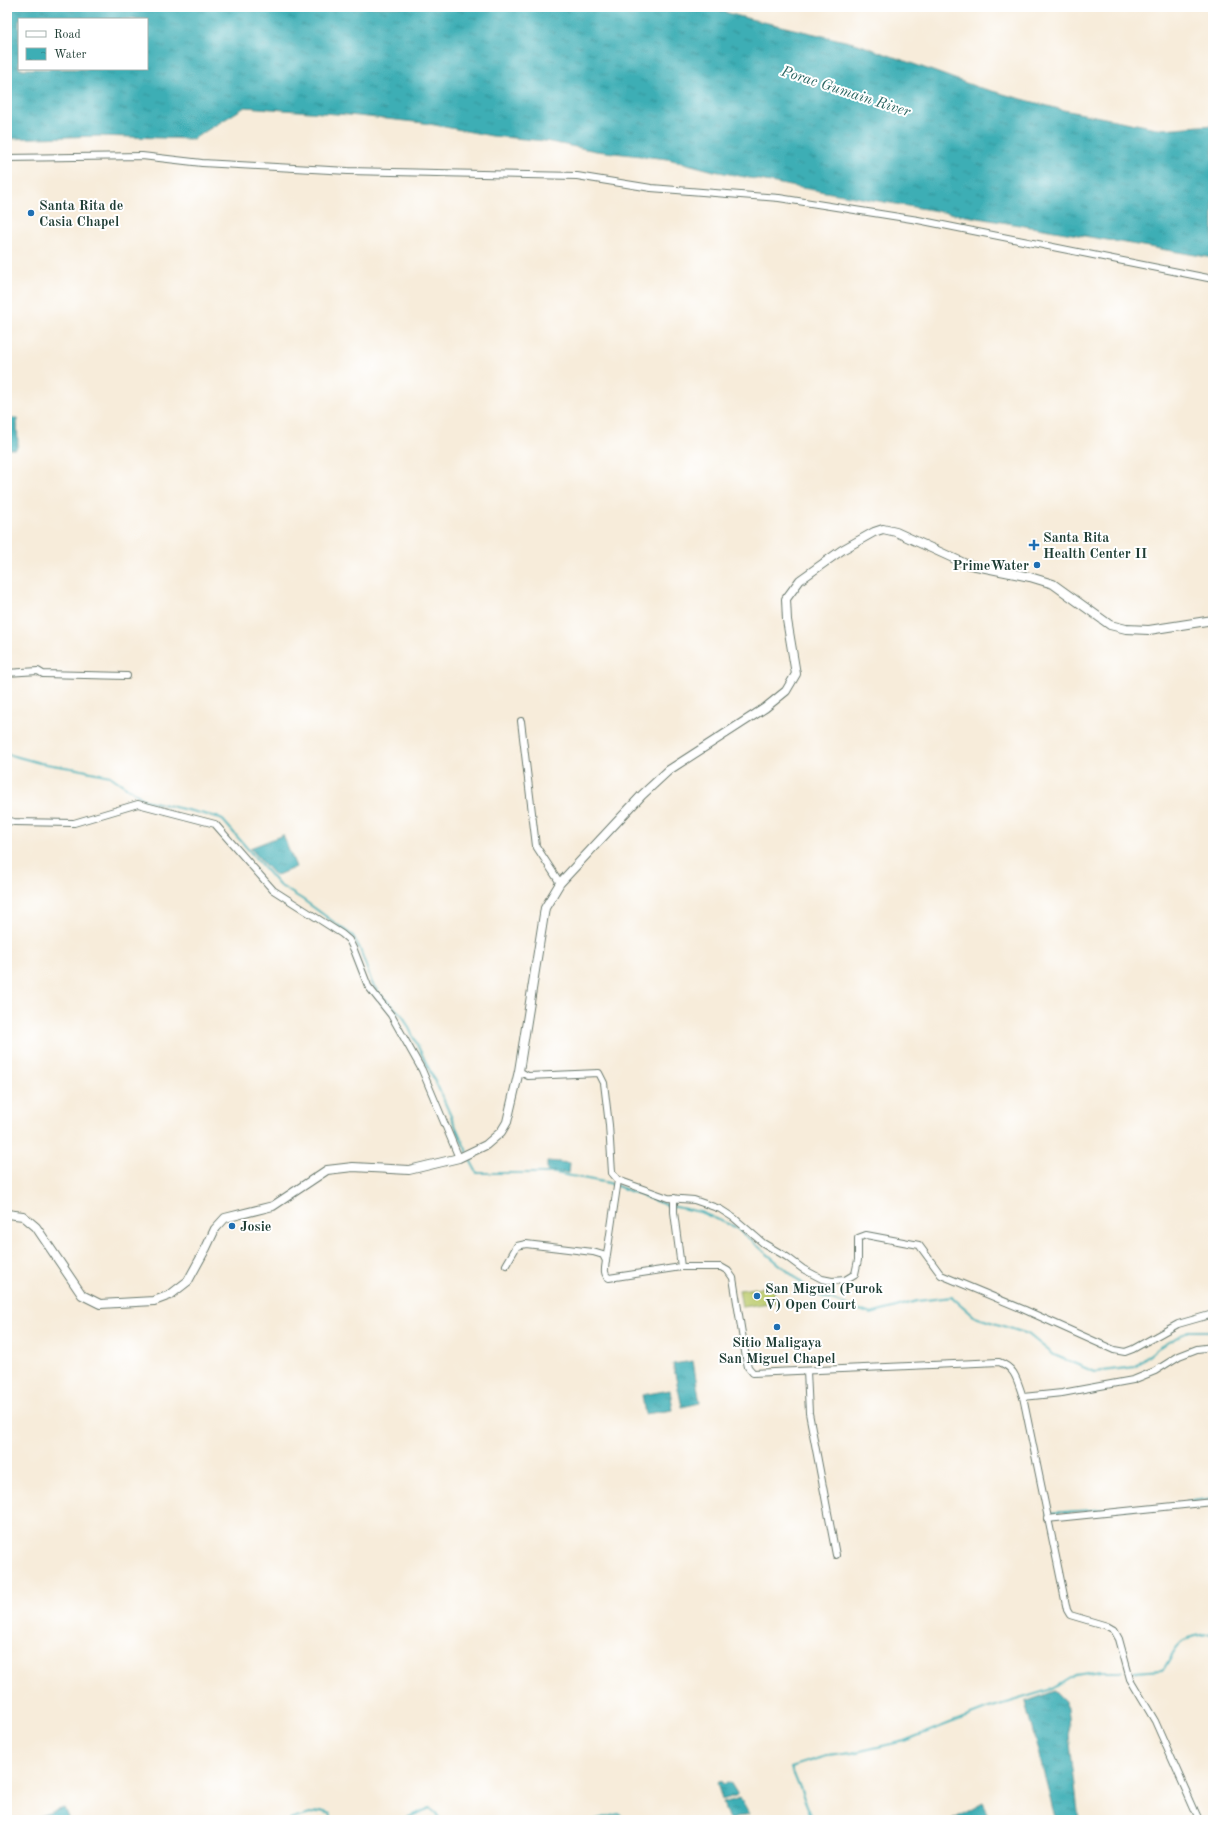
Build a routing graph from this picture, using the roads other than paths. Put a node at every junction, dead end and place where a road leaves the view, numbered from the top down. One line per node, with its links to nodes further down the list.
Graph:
1 (7, 158): 2 (street)
2 (1213, 280)
3 (1213, 620): 8 (street)
4 (7, 673): 5 (street)
5 (127, 676)
6 (521, 721): 8 (street)
7 (7, 820): 10 (street)
8 (560, 883): 9 (street)
9 (519, 1071): 10 (street); 11 (street)
10 (459, 1158): 13 (street)
11 (618, 1180): 12 (street); 14 (street)
12 (674, 1201): 16 (street); 17 (street)
13 (7, 1214)
14 (606, 1261): 15 (street); 16 (street)
15 (506, 1265)
16 (681, 1267): 19 (street)
17 (1213, 1314)
18 (1213, 1347): 20 (street)
19 (807, 1371): 20 (street); 23 (street)
20 (1023, 1397): 22 (street)
21 (1213, 1502): 22 (street)
22 (1047, 1519): 24 (street)
23 (836, 1555)
24 (1199, 1820)

